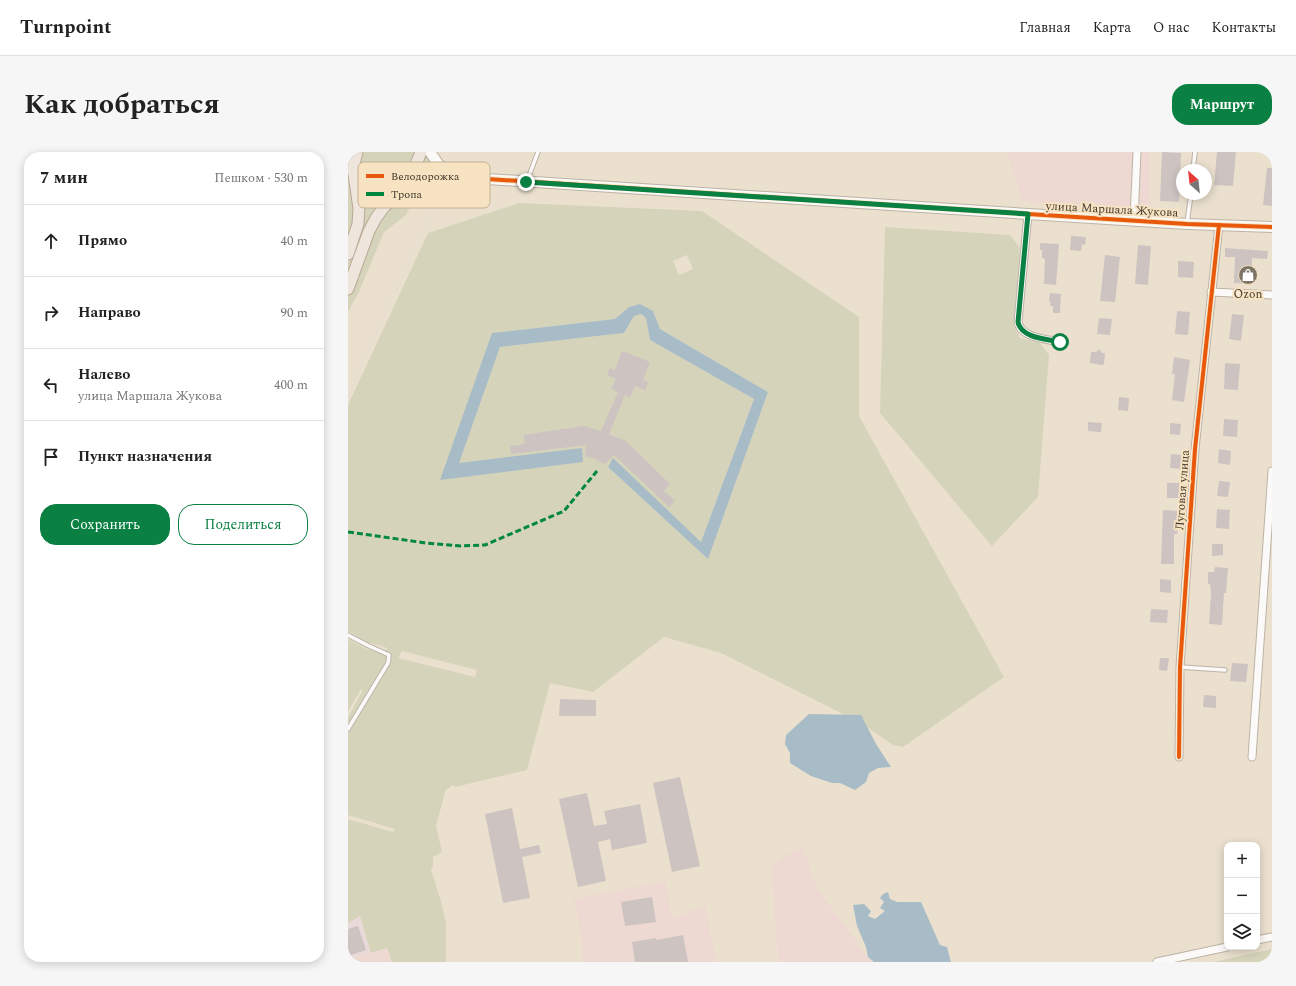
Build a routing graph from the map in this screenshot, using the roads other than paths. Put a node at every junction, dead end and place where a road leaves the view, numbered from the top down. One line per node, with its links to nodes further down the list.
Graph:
1 (357, 152): 11 (main road)
2 (421, 152): 7 (main road)
3 (430, 152): 8 (street, улица Маршала Жукова)
4 (538, 152): 12 (lane)
5 (1138, 152): 18 (street)
6 (1195, 152): 9 (lane)
7 (417, 162)
8 (437, 162)
9 (1194, 164)
10 (490, 179): 12 (street, улица Маршала Жукова)
11 (356, 181): 13 (main road)
12 (526, 182): 17 (street, улица Маршала Жукова)
13 (358, 194)
14 (1190, 200): 19 (lane)
15 (360, 208): 22 (main road)
16 (383, 208): 23 (main road)
17 (1028, 214): 18 (street, улица Маршала Жукова); 26 (street)
18 (1134, 220): 19 (street, улица Маршала Жукова)
19 (1187, 224): 20 (street, улица Маршала Жукова)
20 (1219, 225): 21 (street, улица Маршала Жукова); 24 (street, Луговая улица)
21 (1272, 227)
22 (348, 254)
23 (348, 289)
24 (1211, 292): 25 (street); 29 (street, Луговая улица)
25 (1272, 295)
26 (1060, 342)
27 (1272, 471): 33 (street)
28 (348, 634): 31 (lane)
29 (1180, 667): 30 (lane); 32 (street, Луговая улица)
30 (1225, 670)
31 (348, 730)
32 (1179, 757)
33 (1252, 757)
34 (1272, 936): 35 (street)
35 (1260, 939)
36 (1224, 947): 37 (street)
37 (1157, 962)

